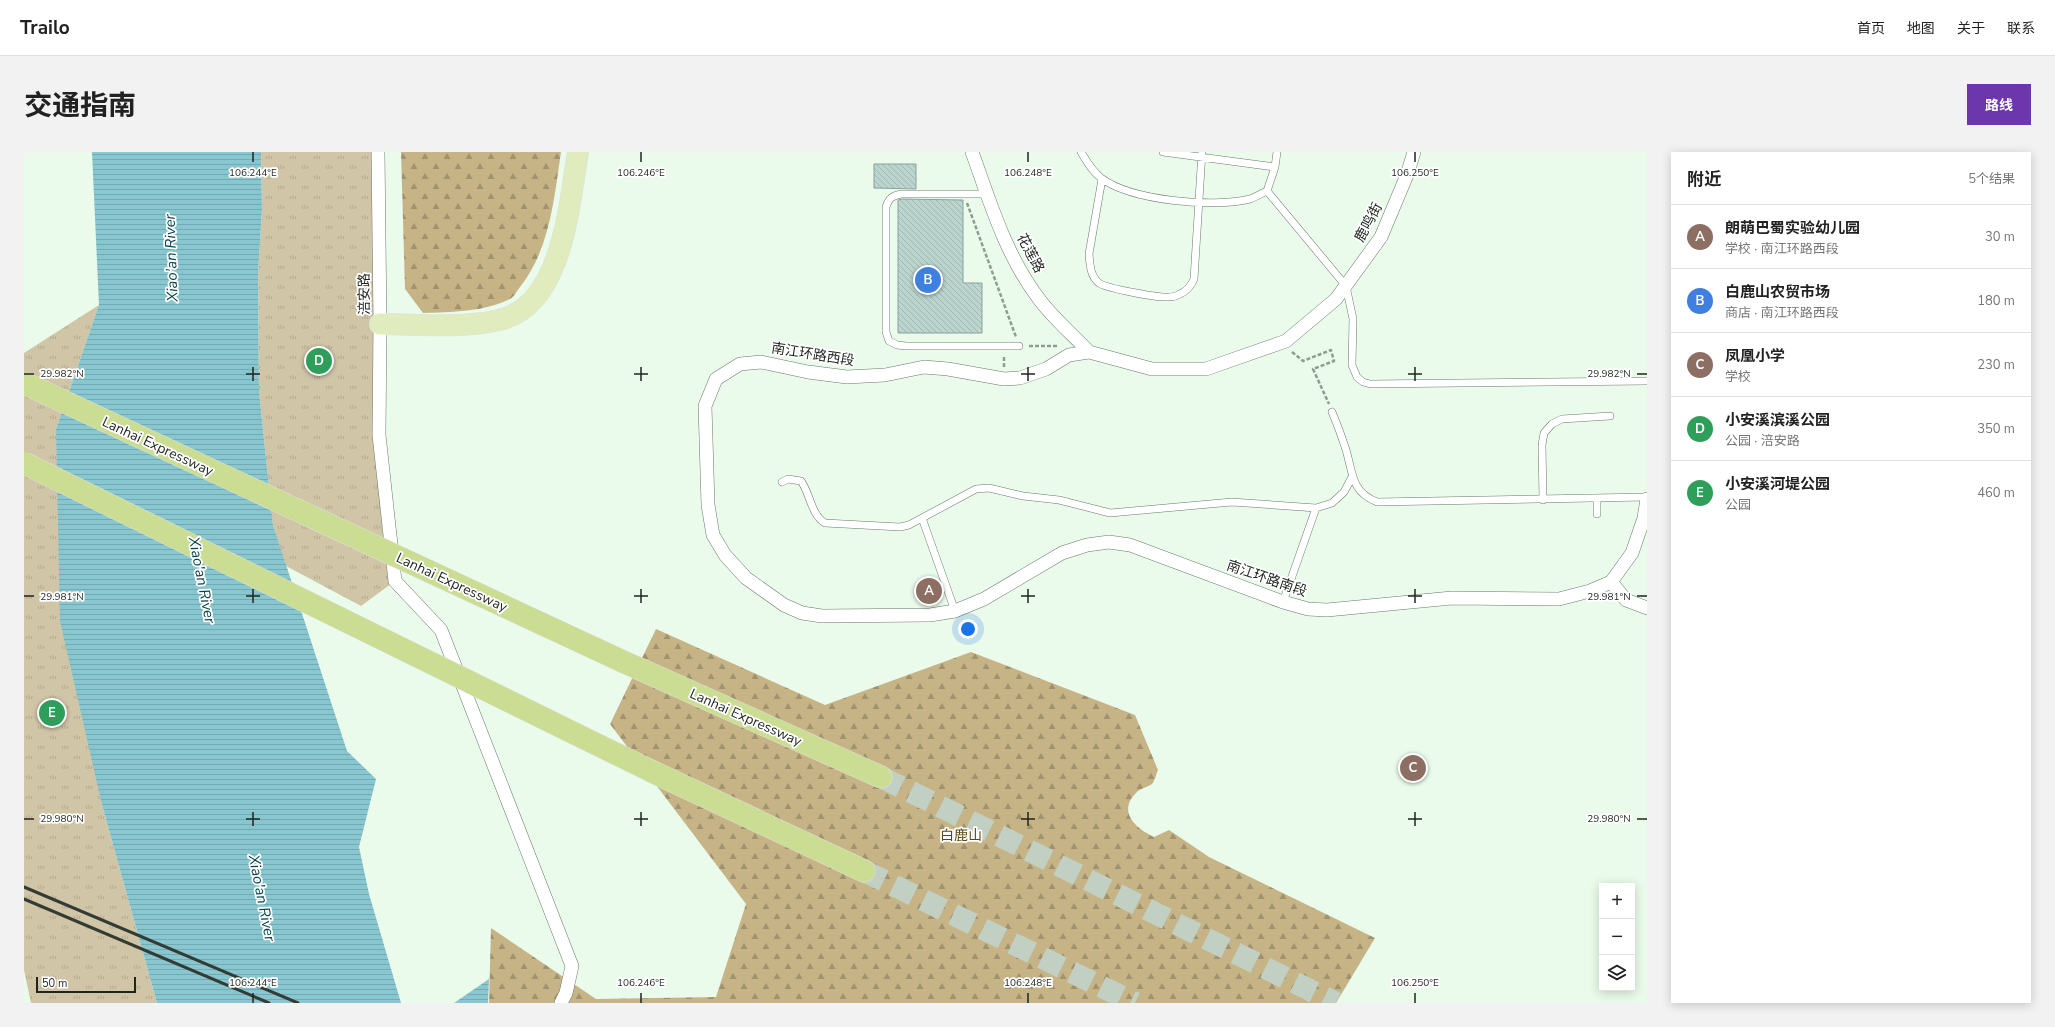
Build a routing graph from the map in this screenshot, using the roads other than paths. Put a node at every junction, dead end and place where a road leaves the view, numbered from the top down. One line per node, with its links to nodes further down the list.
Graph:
1 (378, 152): 16 (street, 涪安路)
2 (578, 152): 16 (main road)
3 (972, 152): 12 (street, 花莲路)
4 (1082, 152): 10 (lane)
5 (1163, 152): 8 (lane)
6 (1277, 152): 9 (lane)
7 (1414, 152): 14 (street, 鹿鸣街)
8 (1202, 155): 9 (lane); 13 (lane)
9 (1275, 167): 11 (lane)
10 (1102, 179): 13 (lane); 13 (lane)
11 (1267, 191): 13 (lane); 14 (lane)
12 (987, 194): 17 (lane); 18 (street, 花莲路)
13 (1199, 202)
14 (1346, 286): 15 (street, 鹿鸣街); 19 (lane)
15 (1336, 299): 18 (street, 南江环路西段)
16 (380, 324): 38 (street, 涪安路)
17 (1019, 346)
18 (1089, 352): 35 (street, 南江环路西段)
19 (1647, 381)
20 (24, 383): 36 (highway, Lanhai Expressway, bridge)
21 (1332, 412): 24 (lane)
22 (1610, 416): 28 (lane)
23 (24, 463): 37 (highway, bridge)
24 (1352, 477): 28 (lane); 29 (lane)
25 (782, 482): 31 (lane)
26 (1647, 498): 27 (lane); 32 (street)
27 (1597, 499): 28 (lane); 30 (lane)
28 (1543, 500)
29 (1316, 508): 31 (lane); 33 (lane)
30 (1597, 514)
31 (922, 518): 35 (lane)
32 (1611, 582): 33 (street, 南江环路南段); 34 (street)
33 (1283, 602): 35 (street, 南江环路南段)
34 (1647, 608)
35 (955, 611)
36 (881, 777)
37 (864, 872)
38 (561, 1003)

